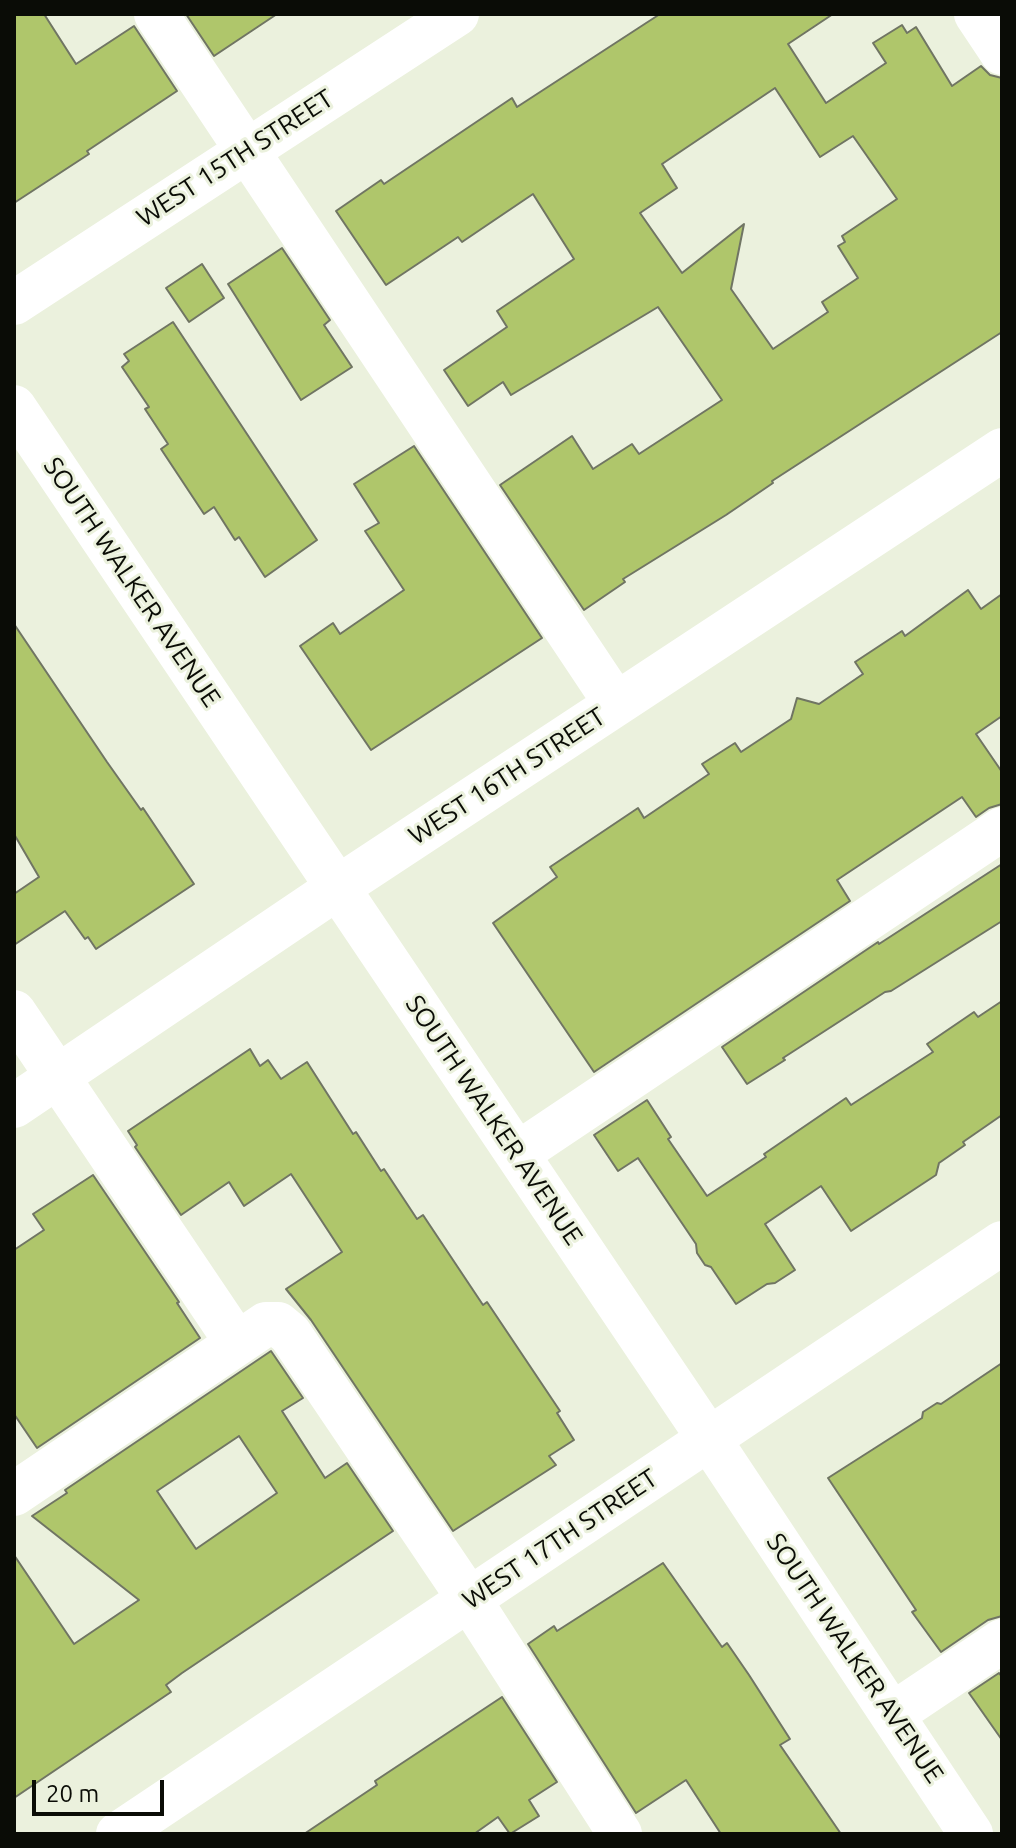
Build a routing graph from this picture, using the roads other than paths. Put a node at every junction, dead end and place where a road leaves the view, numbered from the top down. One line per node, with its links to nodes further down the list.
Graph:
1 (156, 14): 5 (street)
2 (457, 14): 5 (street, WEST 15TH STREET)
3 (976, 14): 4 (street)
4 (1002, 53)
5 (247, 151): 6 (street, WEST 15TH STREET); 9 (street)
6 (14, 303)
7 (14, 407): 11 (street, SOUTH WALKER AVENUE)
8 (1002, 450): 9 (street, WEST 16TH STREET)
9 (616, 704): 11 (street, WEST 16TH STREET)
10 (1002, 829): 15 (street)
11 (337, 888): 13 (street, WEST 16TH STREET); 15 (street, SOUTH WALKER AVENUE)
12 (14, 1012): 13 (street)
13 (57, 1077): 14 (street, WEST 16TH STREET); 17 (street)
14 (14, 1106)
15 (517, 1154): 18 (street, SOUTH WALKER AVENUE)
16 (1002, 1243): 18 (street, WEST 17TH STREET)
17 (237, 1343): 19 (street); 20 (street)
18 (709, 1439): 20 (street, WEST 17TH STREET); 22 (street, SOUTH WALKER AVENUE)
19 (14, 1494)
20 (469, 1599): 23 (street, WEST 17TH STREET); 24 (street)
21 (1002, 1641): 22 (street)
22 (893, 1714): 25 (street, SOUTH WALKER AVENUE)
23 (118, 1834)
24 (620, 1834)
25 (971, 1834)

